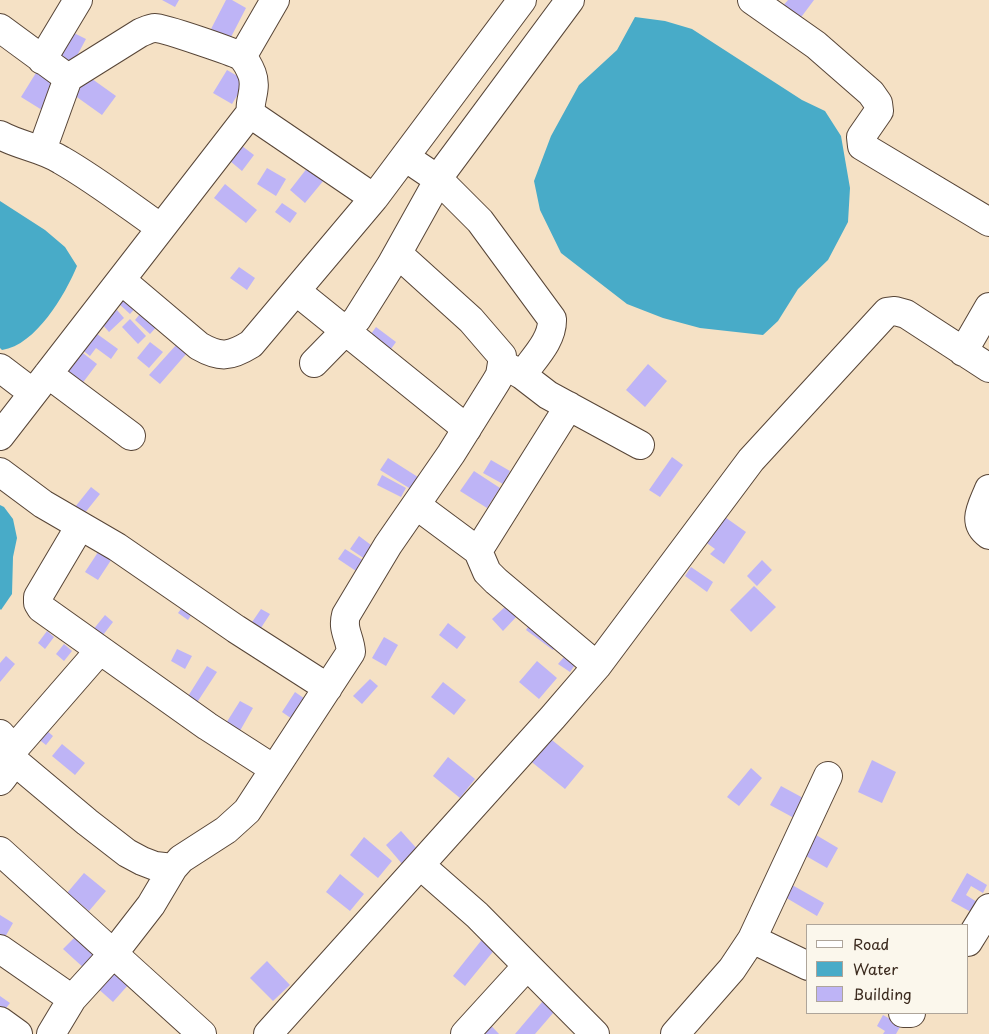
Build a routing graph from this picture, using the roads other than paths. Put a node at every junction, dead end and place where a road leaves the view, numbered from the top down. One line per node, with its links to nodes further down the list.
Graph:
1 (78, 0): 8 (street)
2 (275, 0): 7 (street)
3 (522, 0): 13 (street)
4 (570, 0): 13 (street)
5 (752, 0): 15 (street)
6 (0, 28): 8 (street)
7 (242, 56): 9 (street); 10 (street)
8 (42, 60): 9 (street)
9 (68, 78): 12 (street)
10 (250, 112): 14 (street); 16 (street)
11 (0, 136): 12 (street)
12 (42, 150): 16 (street)
13 (423, 169): 14 (street); 17 (street); 26 (street)
14 (374, 198): 19 (street)
15 (989, 222)
16 (162, 228): 18 (street)
17 (398, 254): 21 (street); 26 (street)
18 (121, 280): 19 (street); 27 (street)
19 (296, 291): 21 (street)
20 (989, 307): 22 (street)
21 (345, 332): 23 (street); 29 (street)
22 (963, 352): 25 (street); 40 (street)
23 (314, 364)
24 (0, 368): 27 (street)
25 (989, 368)
26 (512, 369): 28 (street); 29 (street)
27 (41, 383): 30 (street); 31 (street)
28 (569, 406): 32 (street); 38 (street)
29 (467, 429): 35 (street)
30 (0, 436)
31 (131, 436)
32 (640, 445)
33 (0, 472): 36 (street)
34 (989, 489): 37 (street)
35 (416, 505): 38 (street); 41 (street)
36 (80, 526): 39 (street); 41 (street)
37 (989, 535)
38 (478, 551): 40 (street)
39 (100, 650): 42 (street); 43 (street)
40 (597, 666): 46 (street)
41 (328, 688): 43 (street)
42 (6, 756): 47 (street)
43 (274, 769): 47 (street)
44 (828, 776): 49 (street)
45 (2, 858): 52 (street)
46 (420, 865): 54 (street); 60 (street)
47 (174, 868): 52 (street)
48 (989, 908): 50 (street)
49 (752, 939): 53 (street); 63 (street)
50 (969, 940)
51 (0, 949): 55 (street)
52 (113, 954): 55 (street); 59 (street)
53 (806, 965)
54 (527, 966): 61 (street); 62 (street)
55 (72, 999): 58 (street)
56 (0, 1021): 57 (street)
57 (18, 1034)
58 (52, 1034)
59 (202, 1034)
60 (268, 1034)
61 (465, 1034)
62 (595, 1034)
63 (677, 1034)

